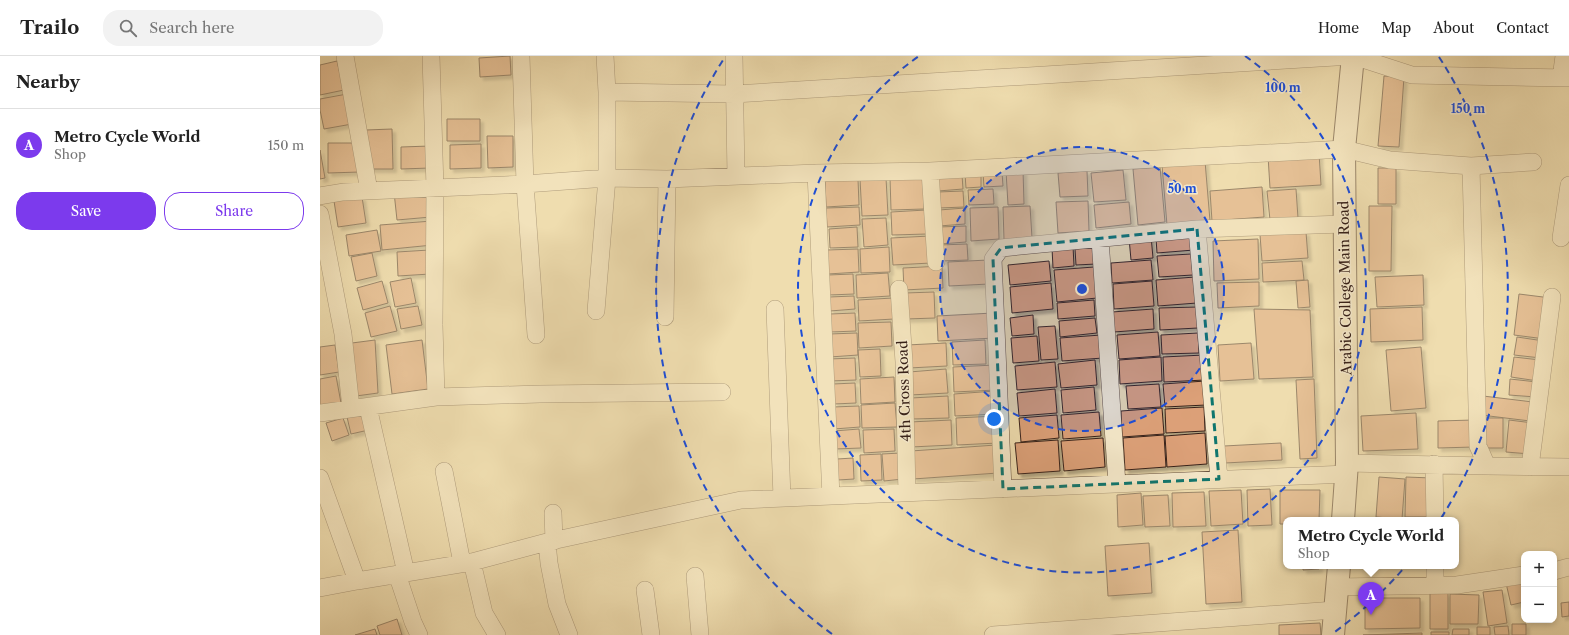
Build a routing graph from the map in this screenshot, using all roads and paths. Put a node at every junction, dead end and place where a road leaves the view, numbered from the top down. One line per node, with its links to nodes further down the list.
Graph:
1 (344, 56): 22 (street)
2 (431, 56): 21 (street)
3 (521, 56): 19 (street)
4 (605, 56): 9 (street)
5 (734, 56): 10 (street)
6 (1353, 56): 8 (street); 10 (street); 11 (main road, Arabic College Main Road)
7 (1564, 56): 8 (street)
8 (1565, 78)
9 (607, 92): 10 (street); 17 (street)
10 (734, 94): 16 (street)
11 (1344, 149): 13 (street); 14 (street); 25 (main road, Arabic College Main Road)
12 (1533, 162): 13 (street)
13 (1471, 166): 42 (street)
14 (930, 171): 15 (street); 29 (street)
15 (816, 173): 16 (street); 51 (street)
16 (736, 176): 18 (street)
17 (607, 178): 18 (street); 19 (street); 33 (street)
18 (667, 179): 34 (street)
19 (526, 184): 21 (street); 35 (street)
20 (1569, 185): 27 (street)
21 (435, 188): 22 (street); 37 (street)
22 (369, 191): 23 (street)
23 (320, 196)
24 (320, 214): 38 (street)
25 (1344, 224): 26 (street); 44 (main road, Arabic College Main Road)
26 (1197, 229): 28 (street); 47 (street)
27 (1561, 238)
28 (1100, 239): 48 (street); 49 (street)
29 (936, 262)
30 (899, 289): 50 (street, 4th Cross Road)
31 (1552, 297): 43 (street)
32 (775, 309): 52 (street)
33 (596, 311)
34 (665, 317)
35 (536, 334)
36 (722, 392): 37 (street)
37 (436, 398): 38 (street)
38 (360, 408): 39 (street); 62 (street)
39 (320, 413)
40 (1568, 462): 43 (street)
41 (1434, 464): 42 (street); 44 (street); 55 (street)
42 (1487, 466): 43 (street)
43 (1530, 467)
44 (1347, 468): 47 (street); 54 (main road, Arabic College Main Road)
45 (444, 471): 57 (street)
46 (320, 478): 65 (street)
47 (1219, 479): 48 (street)
48 (1117, 484): 49 (street)
49 (1003, 489): 50 (street)
50 (908, 493): 51 (street)
51 (831, 496): 52 (street)
52 (782, 498): 56 (street)
53 (554, 513): 56 (street)
54 (1343, 517)
55 (1434, 517)
56 (551, 542): 57 (street); 73 (street)
57 (467, 563): 62 (street); 72 (street)
58 (1569, 567): 61 (street)
59 (1339, 569): 67 (main road)
60 (1435, 569): 66 (street)
61 (1557, 570)
62 (401, 573): 65 (street); 71 (street)
63 (1521, 575): 66 (street)
64 (695, 576): 75 (street)
65 (357, 581): 68 (street)
66 (1435, 585): 67 (street)
67 (1337, 587): 70 (main road)
68 (320, 588)
69 (645, 590): 74 (street)
70 (1335, 610): 76 (street); 77 (main road)
71 (419, 635)
72 (497, 635)
73 (569, 635)
74 (650, 635)
75 (700, 635)
76 (993, 635)
77 (1333, 635)

